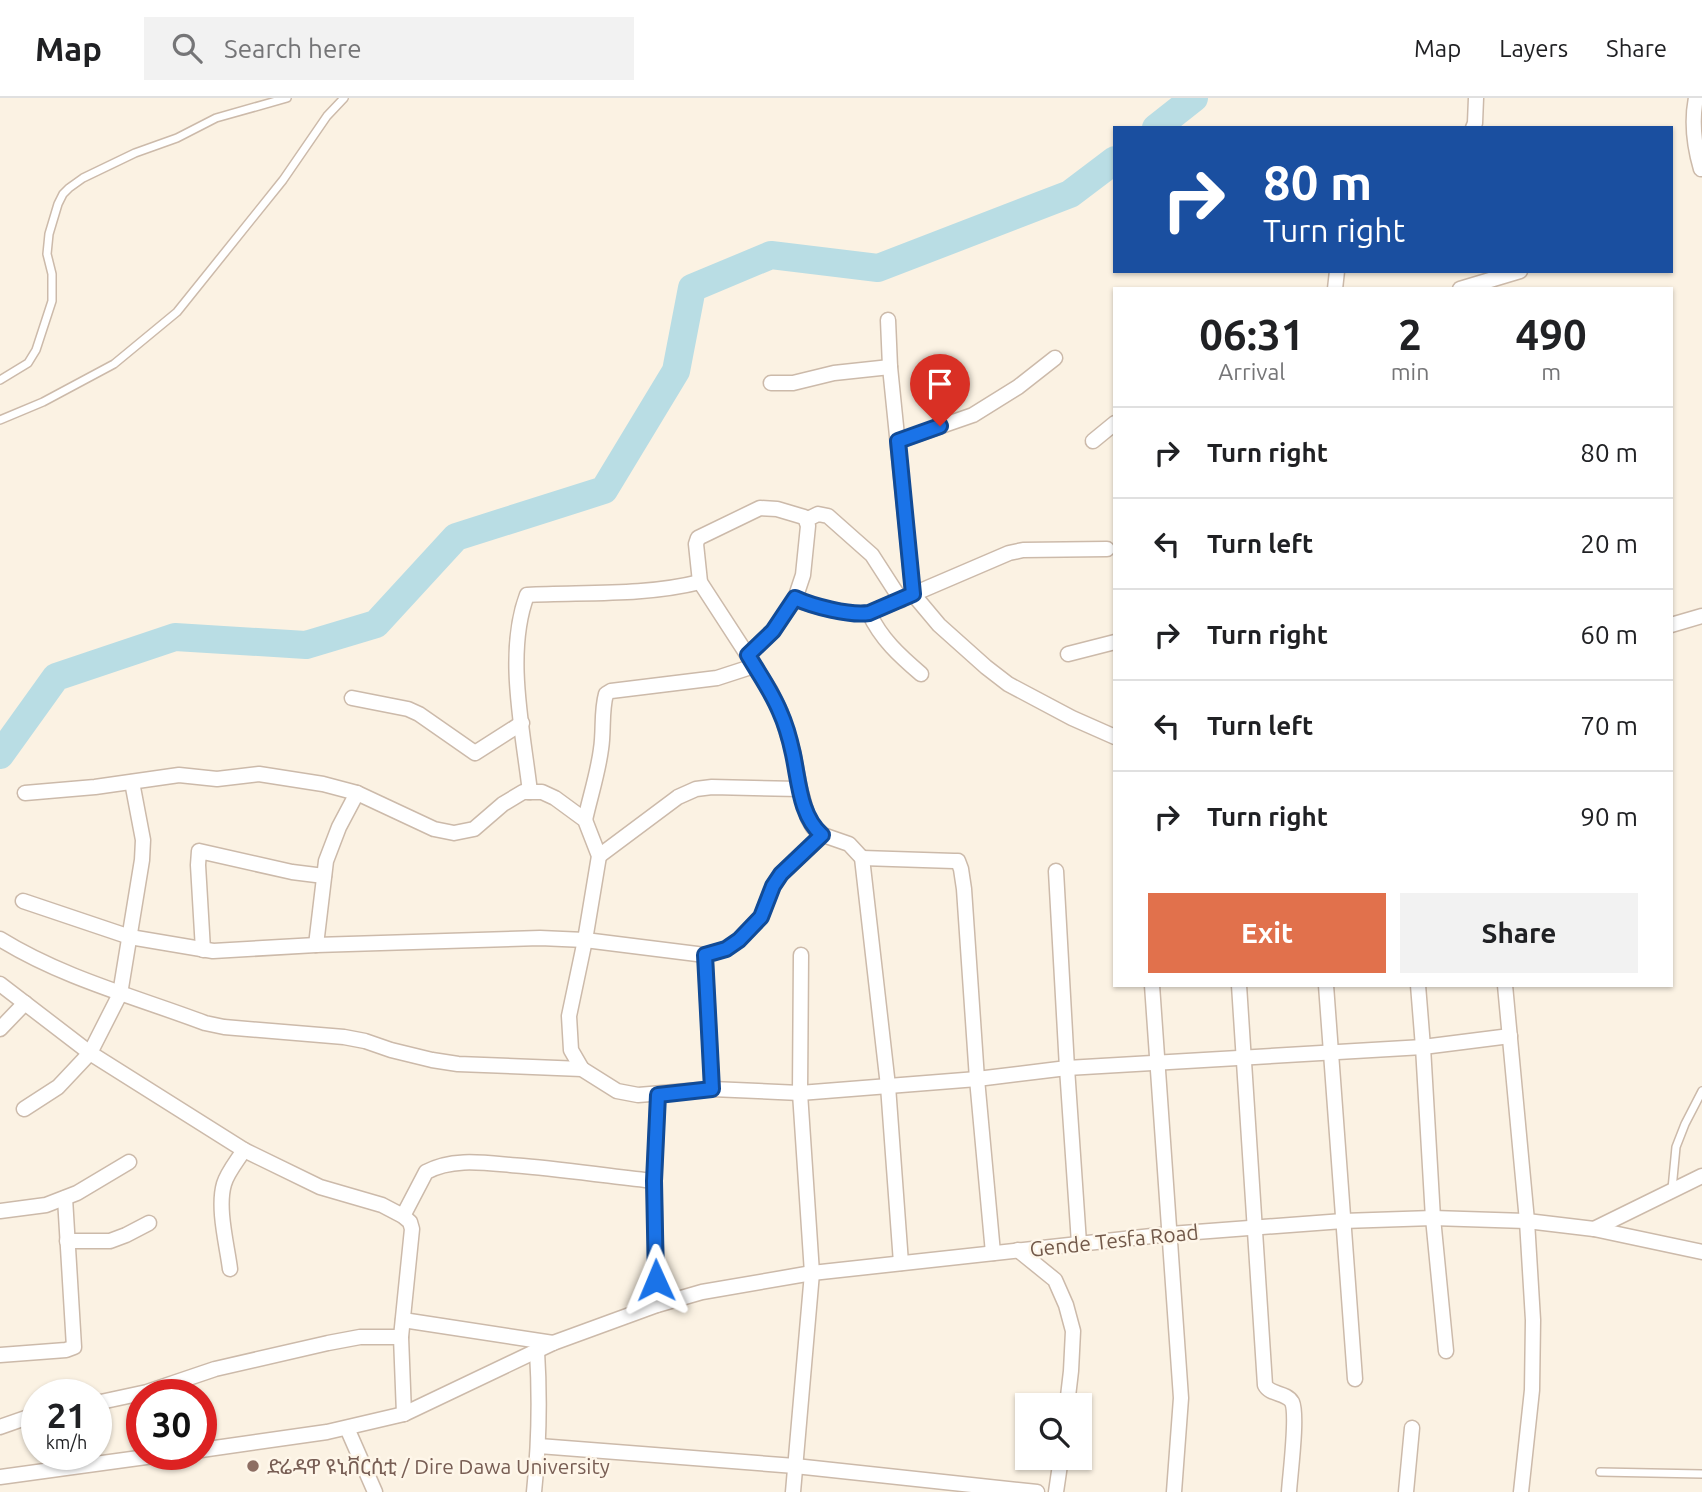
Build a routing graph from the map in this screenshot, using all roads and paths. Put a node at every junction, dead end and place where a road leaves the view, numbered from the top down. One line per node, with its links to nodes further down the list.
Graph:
1 (287, 98): 12 (lane)
2 (344, 98): 14 (lane)
3 (1476, 98): 5 (street)
4 (1696, 98): 6 (street)
5 (1473, 126)
6 (1700, 169)
7 (1513, 273): 8 (street)
8 (1467, 287)
9 (888, 320): 11 (street)
10 (1055, 358): 17 (street)
11 (890, 367): 13 (street); 17 (street)
12 (0, 380)
13 (771, 383)
14 (0, 420)
15 (1113, 425): 16 (street)
16 (1093, 440)
17 (898, 441): 21 (street)
18 (806, 520): 20 (street); 21 (street); 22 (street)
19 (1107, 549): 21 (street)
20 (700, 582): 28 (street); 31 (street)
21 (907, 597): 23 (street); 32 (street)
22 (795, 598): 23 (street); 28 (street)
23 (869, 613): 29 (street)
24 (1702, 616): 25 (street)
25 (1673, 624)
26 (1113, 643): 27 (street)
27 (1068, 654)
28 (751, 660): 34 (street); 38 (street)
29 (921, 674)
30 (352, 698): 31 (street)
31 (522, 723): 35 (street)
32 (1113, 736)
33 (132, 782): 36 (street); 37 (street); 45 (street)
34 (800, 789): 39 (street); 40 (street)
35 (530, 792): 37 (street); 38 (street)
36 (25, 793)
37 (357, 793): 43 (street)
38 (585, 820): 40 (street)
39 (822, 835): 41 (street); 50 (street)
40 (599, 856): 47 (street)
41 (862, 858): 69 (street); 70 (street)
42 (1056, 871): 67 (street)
43 (324, 876): 48 (street); 49 (street)
44 (23, 901): 45 (street)
45 (130, 937): 49 (street); 58 (street)
46 (0, 939): 58 (street)
47 (585, 940): 48 (street); 50 (street); 68 (street)
48 (316, 945): 49 (street)
49 (203, 950)
50 (705, 955): 71 (street)
51 (801, 955): 73 (street)
52 (0, 984): 59 (street)
53 (1152, 987): 66 (street)
54 (1239, 987): 65 (street)
55 (1326, 987): 64 (street)
56 (1418, 987): 62 (street)
57 (1505, 987): 61 (street)
58 (121, 994): 63 (street); 68 (street)
59 (25, 1003): 60 (street); 63 (street)
60 (0, 1030)
61 (1510, 1036): 62 (street); 86 (street)
62 (1423, 1047): 64 (street); 84 (street)
63 (90, 1053): 75 (street); 76 (street)
64 (1332, 1053): 65 (street); 85 (street)
65 (1244, 1058): 66 (street); 88 (street)
66 (1157, 1062): 67 (street); 90 (street)
67 (1067, 1068): 69 (street); 92 (street)
68 (582, 1069): 74 (street)
69 (977, 1079): 70 (street); 95 (street)
70 (888, 1086): 73 (street); 96 (street)
71 (712, 1089): 73 (street); 74 (street)
72 (1702, 1091): 80 (lane)
73 (800, 1093): 98 (street)
74 (658, 1095): 79 (street)
75 (24, 1109)
76 (244, 1150): 83 (street); 97 (street)
77 (129, 1162): 81 (street)
78 (1702, 1176): 80 (street)
79 (654, 1181): 83 (street); 99 (street)
80 (1672, 1190): 89 (street)
81 (65, 1198): 82 (street); 91 (street)
82 (0, 1211)
83 (404, 1216): 100 (street)
84 (1433, 1218): 85 (street, Gende Tesfa Road); 86 (street, Gende Tesfa Road); 104 (street)
85 (1343, 1221): 88 (street, Gende Tesfa Road); 106 (street)
86 (1527, 1221): 89 (street, Gende Tesfa Road); 130 (street)
87 (149, 1223): 91 (street)
88 (1255, 1227): 90 (street, Gende Tesfa Road); 128 (street)
89 (1594, 1229): 94 (street, Gende Tesfa Road)
90 (1170, 1234): 92 (street, Gende Tesfa Road); 127 (street)
91 (67, 1241): 105 (street)
92 (1079, 1244): 93 (street, Gende Tesfa Road)
93 (1018, 1250): 95 (street, Gende Tesfa Road); 107 (street)
94 (1702, 1252)
95 (993, 1253): 96 (street, Gende Tesfa Road)
96 (901, 1263): 98 (street, Gende Tesfa Road)
97 (230, 1269)
98 (812, 1273): 99 (street, Gende Tesfa Road); 117 (street)
99 (657, 1304): 102 (street, Gende Tesfa Road)
100 (403, 1320): 101 (street); 102 (street)
101 (401, 1337): 108 (street); 109 (street)
102 (553, 1343): 103 (street, Gende Tesfa Road)
103 (537, 1351): 109 (street, Gende Tesfa Road); 114 (street)
104 (1446, 1351)
105 (0, 1354)
106 (1355, 1379)
107 (1068, 1393)
108 (112, 1400)
109 (404, 1414): 112 (street, Gende Tesfa Road)
110 (21, 1420): 111 (street)
111 (0, 1427)
112 (347, 1428): 115 (street, Gende Tesfa Road); 122 (street)
113 (1412, 1428): 129 (street)
114 (539, 1446): 117 (street); 123 (street)
115 (217, 1448)
116 (126, 1460): 121 (street)
117 (795, 1466): 124 (street); 125 (street)
118 (1059, 1470): 126 (street)
119 (1600, 1472): 120 (lane)
120 (1702, 1474)
121 (0, 1477)
122 (375, 1492)
123 (534, 1492)
124 (793, 1492)
125 (1037, 1492)
126 (1056, 1492)
127 (1174, 1492)
128 (1289, 1492)
129 (1406, 1492)
130 (1521, 1492)

